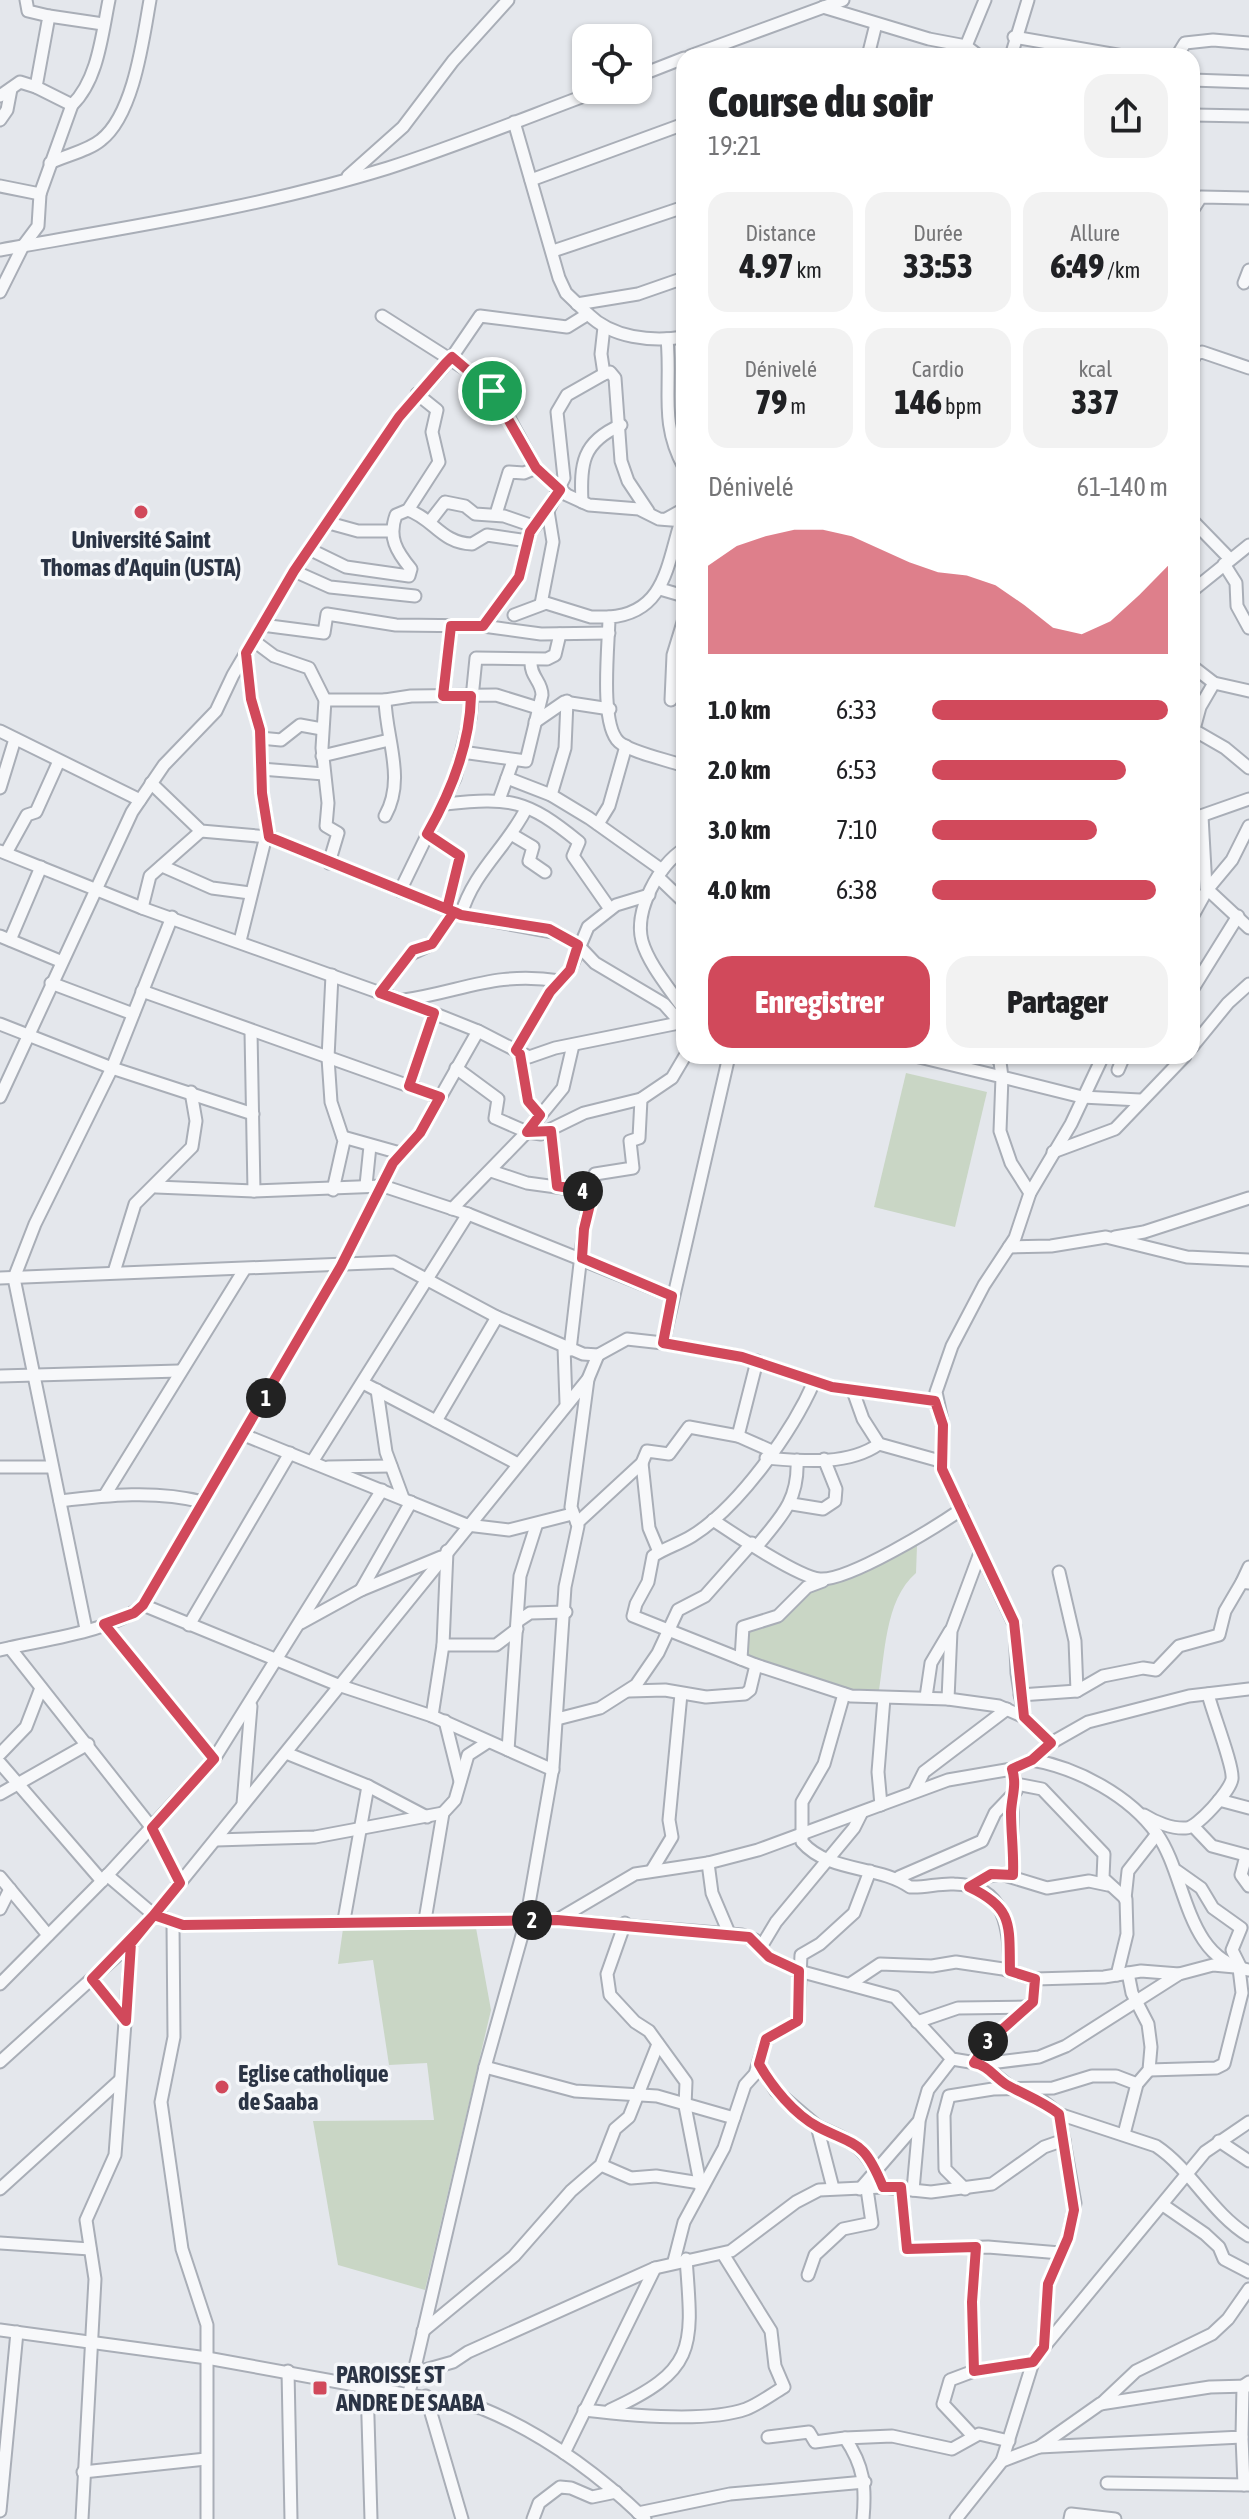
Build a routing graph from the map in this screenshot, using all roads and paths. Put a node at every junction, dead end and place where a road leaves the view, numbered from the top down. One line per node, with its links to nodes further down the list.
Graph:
1 (26, 0): 9 (street)
2 (109, 0): 10 (street)
3 (150, 0): 35 (street)
4 (508, 0): 36 (street)
5 (843, 0): 8 (street)
6 (985, 0): 14 (street)
7 (1028, 0): 12 (street)
8 (823, 7): 11 (street); 15 (street)
9 (49, 16): 10 (street); 25 (street)
10 (103, 24): 29 (street)
11 (876, 24): 14 (street); 16 (street)
12 (1014, 37): 18 (street); 19 (street)
13 (1249, 43): 20 (street)
14 (966, 46): 17 (street)
15 (712, 48)
16 (870, 48)
17 (969, 48)
18 (1012, 48)
19 (1077, 48)
20 (1182, 48)
21 (676, 61): 22 (street)
22 (652, 71)
23 (1200, 80): 24 (street)
24 (1249, 82)
25 (36, 87): 26 (street); 29 (street)
26 (11, 89): 27 (street); 32 (street)
27 (0, 96)
28 (572, 100): 33 (street)
29 (72, 105): 35 (street)
30 (1200, 115): 31 (street)
31 (1249, 116)
32 (0, 120)
33 (514, 122): 36 (street); 37 (street)
34 (676, 127): 37 (street)
35 (50, 163): 39 (street)
36 (344, 180): 43 (street)
37 (531, 180): 45 (street)
38 (0, 186): 39 (street)
39 (40, 194): 43 (street)
40 (1200, 194): 41 (street)
41 (1249, 198)
42 (676, 210): 45 (street)
43 (23, 246): 44 (street); 49 (street)
44 (0, 250)
45 (553, 251): 50 (street)
46 (1249, 270): 48 (street)
47 (676, 281): 50 (street)
48 (1244, 283)
49 (0, 292)
50 (577, 304): 51 (street)
51 (588, 314): 53 (street); 57 (street)
52 (382, 316): 57 (street)
53 (604, 327): 55 (street); 59 (street)
54 (676, 338): 55 (street)
55 (667, 339): 62 (street)
56 (1200, 353): 58 (street)
57 (452, 357): 60 (street); 63 (street)
58 (1249, 368)
59 (604, 374): 61 (street); 64 (street)
60 (417, 394): 68 (street); 74 (street)
61 (621, 425): 65 (street); 70 (street)
62 (676, 451)
63 (536, 468): 66 (street); 71 (street)
64 (565, 474): 65 (street); 66 (street)
65 (580, 477): 67 (street)
66 (560, 490): 67 (street); 69 (street)
67 (582, 502): 70 (street)
68 (408, 510): 73 (street); 77 (street)
69 (548, 511): 75 (street); 89 (street)
70 (648, 511): 72 (street)
71 (496, 514): 73 (street); 75 (street)
72 (676, 518)
73 (431, 520): 79 (street)
74 (329, 523): 77 (street); 81 (street)
75 (533, 526): 79 (street)
76 (1200, 529): 82 (street)
77 (391, 531): 81 (street)
78 (676, 539): 85 (street)
79 (528, 541): 88 (street)
80 (1249, 545): 82 (street)
81 (309, 549): 83 (street)
82 (1227, 561): 84 (street); 96 (street)
83 (294, 571): 87 (street); 93 (street)
84 (1200, 584)
85 (660, 589): 86 (street); 92 (street)
86 (676, 594)
87 (415, 596)
88 (505, 596): 91 (street); 95 (street)
89 (541, 604): 90 (street); 91 (street)
90 (564, 609): 92 (street); 100 (street)
91 (514, 615): 97 (street)
92 (609, 617): 98 (street)
93 (262, 625): 94 (street); 101 (street)
94 (451, 626): 95 (street); 108 (street)
95 (483, 626): 97 (street)
96 (1249, 628)
97 (522, 631): 99 (street)
98 (609, 633): 100 (street); 116 (street)
99 (560, 634): 100 (street); 104 (street)
100 (576, 634)
101 (254, 641): 103 (street); 110 (street)
102 (676, 649): 112 (street)
103 (246, 653): 121 (street); 134 (street)
104 (531, 661): 109 (street); 115 (street)
105 (1200, 672): 106 (street)
106 (1214, 683): 107 (street); 114 (street)
107 (1249, 691)
108 (443, 696): 109 (street); 111 (street)
109 (471, 696): 115 (street); 125 (street)
110 (325, 700): 111 (street); 118 (street)
111 (385, 700): 123 (street)
112 (671, 700)
113 (567, 701): 116 (street); 117 (street); 136 (street)
114 (1200, 707)
115 (538, 708): 117 (street)
116 (610, 709): 124 (street)
117 (535, 722): 128 (street)
118 (322, 729): 121 (street); 126 (street)
119 (0, 731): 122 (street)
120 (1200, 734): 130 (street)
121 (260, 738): 131 (street)
122 (15, 739): 127 (street); 135 (street)
123 (389, 740): 126 (street); 142 (street)
124 (626, 746): 129 (street); 144 (street)
125 (462, 752): 128 (street); 140 (street)
126 (322, 756): 132 (street)
127 (59, 761): 138 (street); 150 (street)
128 (513, 761): 133 (street)
129 (676, 763)
130 (1249, 768)
131 (261, 769): 132 (street); 149 (street)
132 (324, 774): 152 (street)
133 (507, 778): 136 (street); 139 (street)
134 (151, 783): 138 (street); 146 (street)
135 (0, 788)
136 (551, 795): 144 (street)
137 (1249, 799): 143 (street)
138 (140, 800): 158 (street)
139 (499, 800): 140 (street); 141 (street)
140 (445, 804): 147 (street)
141 (526, 809): 148 (street); 164 (street)
142 (385, 816)
143 (1200, 816)
144 (598, 824): 156 (street)
145 (1249, 826): 157 (street)
146 (201, 831): 149 (street); 153 (street)
147 (427, 834): 159 (street); 165 (street)
148 (511, 834): 155 (street); 165 (street)
149 (268, 836): 152 (street); 160 (street)
150 (3, 852): 154 (street)
151 (676, 856): 156 (street)
152 (329, 863): 159 (street)
153 (162, 866): 160 (street); 163 (street)
154 (41, 867): 158 (street); 169 (street)
155 (545, 872)
156 (660, 874): 161 (street); 162 (street)
157 (1201, 883): 166 (street)
158 (98, 889): 163 (street); 172 (street)
159 (400, 891): 165 (street)
160 (250, 893): 170 (street)
161 (676, 893)
162 (649, 895): 164 (street); 180 (street)
163 (142, 908): 167 (street)
164 (610, 909): 171 (street)
165 (454, 912): 171 (street); 179 (street)
166 (1238, 916): 168 (street); 174 (street)
167 (172, 917): 170 (street); 178 (street)
168 (1249, 928)
169 (5, 938): 172 (street)
170 (240, 941): 173 (street)
171 (578, 945): 175 (street); 184 (street)
172 (60, 961): 176 (street)
173 (332, 975): 179 (street); 193 (street)
174 (1200, 977)
175 (560, 981): 181 (street); 192 (street)
176 (51, 983): 183 (street); 189 (street)
177 (1249, 984): 190 (street)
178 (142, 991): 183 (street); 188 (street)
179 (380, 993): 181 (street)
180 (676, 997)
181 (403, 1001): 182 (street)
182 (434, 1013): 187 (street); 205 (street)
183 (133, 1014): 201 (street)
184 (676, 1016)
185 (676, 1023): 191 (street)
186 (0, 1024): 189 (street)
187 (478, 1031): 192 (street); 202 (street)
188 (251, 1032): 193 (street); 212 (street)
189 (29, 1036): 201 (street); 207 (street)
190 (1200, 1037)
191 (573, 1045): 192 (street); 213 (street)
192 (518, 1052): 213 (street)
193 (328, 1058): 205 (street); 216 (street)
194 (680, 1064): 210 (street)
195 (727, 1064): 242 (street)
196 (948, 1064): 204 (street)
197 (1000, 1064): 204 (street)
198 (1096, 1064): 209 (street)
199 (1121, 1064): 203 (street)
200 (1177, 1064): 211 (street)
201 (112, 1068): 206 (street); 241 (street)
202 (456, 1068): 208 (street); 215 (street)
203 (1118, 1070)
204 (1002, 1077): 209 (street); 228 (street)
205 (409, 1086): 208 (street)
206 (191, 1092): 212 (street); 224 (street)
207 (0, 1097)
208 (440, 1097): 219 (street)
209 (1082, 1097): 211 (street); 218 (street)
210 (641, 1099): 214 (street); 227 (street)
211 (1140, 1100): 218 (street)
212 (253, 1114): 226 (street)
213 (540, 1115): 215 (street)
214 (551, 1131): 215 (street); 223 (street)
215 (527, 1132): 220 (street)
216 (343, 1137): 217 (street); 225 (street)
217 (370, 1146): 219 (street); 221 (street)
218 (1053, 1152): 228 (street)
219 (400, 1153): 222 (street)
220 (491, 1171): 223 (street); 230 (street)
221 (366, 1185): 222 (street); 225 (street)
222 (383, 1186): 230 (street); 236 (street)
223 (557, 1186): 227 (street)
224 (156, 1187): 226 (street); 238 (street)
225 (333, 1190): 226 (street)
226 (254, 1191)
227 (593, 1192): 234 (street)
228 (1030, 1193): 233 (street)
229 (1247, 1197): 232 (street)
230 (452, 1209): 231 (street)
231 (468, 1214): 234 (street); 239 (street)
232 (1106, 1237): 233 (street); 235 (street)
233 (1009, 1248): 256 (street)
234 (582, 1258): 242 (street); 245 (street)
235 (1249, 1260)
236 (341, 1266): 237 (street); 239 (street); 259 (street)
237 (244, 1270): 238 (street); 248 (street)
238 (114, 1272): 241 (street)
239 (427, 1277): 243 (street); 253 (street)
240 (0, 1278): 241 (street)
241 (14, 1278): 249 (street)
242 (672, 1296): 244 (street)
243 (497, 1317): 245 (street); 258 (street)
244 (663, 1343): 246 (street); 247 (street)
245 (567, 1348): 246 (street); 257 (street)
246 (598, 1355): 251 (street)
247 (757, 1361): 252 (street); 260 (street)
248 (179, 1371): 249 (street); 275 (street)
249 (33, 1375): 250 (street); 272 (street)
250 (0, 1376)
251 (588, 1379): 257 (street); 281 (street)
252 (814, 1382): 255 (street); 263 (street)
253 (363, 1383): 254 (street); 267 (street)
254 (377, 1390): 258 (street); 270 (street)
255 (853, 1391): 256 (street); 261 (street)
256 (935, 1401): 266 (street)
257 (566, 1403): 269 (street)
258 (436, 1421): 269 (street)
259 (244, 1435): 262 (street); 278 (street)
260 (738, 1436): 263 (street); 268 (street)
261 (879, 1444): 264 (street); 266 (street)
262 (290, 1453): 267 (street); 298 (street)
263 (769, 1454): 265 (street); 282 (street)
264 (824, 1459): 265 (street); 279 (street)
265 (797, 1460): 279 (street)
266 (940, 1461): 280 (street)
267 (312, 1462): 273 (street)
268 (642, 1463): 281 (street); 286 (street)
269 (518, 1464): 283 (street)
270 (391, 1466): 273 (street); 276 (street)
271 (0, 1467): 272 (street)
272 (51, 1467): 277 (street)
273 (325, 1467): 274 (street)
274 (382, 1490): 276 (street); 297 (street)
275 (105, 1495): 277 (street); 278 (street)
276 (407, 1500): 283 (street); 293 (street)
277 (60, 1501): 300 (street)
278 (203, 1502): 294 (street)
279 (792, 1504): 285 (street)
280 (962, 1509): 287 (street); 291 (street)
281 (574, 1518): 284 (street); 295 (street)
282 (713, 1520): 285 (street); 286 (street)
283 (467, 1525): 284 (street); 288 (street)
284 (536, 1526): 299 (street)
285 (754, 1545): 291 (street); 302 (street)
286 (659, 1552): 302 (street)
287 (980, 1553): 301 (street); 316 (street)
288 (444, 1554): 293 (street); 303 (street); 308 (street)
289 (1249, 1567): 292 (street)
290 (1059, 1572): 312 (street)
291 (830, 1579): 305 (street)
292 (1245, 1583): 312 (street)
293 (361, 1590): 297 (street)
294 (143, 1605): 296 (street); 298 (street)
295 (566, 1612): 299 (street); 324 (street)
296 (104, 1624): 300 (street); 332 (street)
297 (301, 1624): 306 (street)
298 (189, 1625): 306 (street)
299 (518, 1625): 303 (street); 329 (street)
300 (86, 1629): 304 (street)
301 (951, 1631): 317 (street); 319 (street)
302 (668, 1632): 305 (street); 311 (street)
303 (443, 1645): 322 (street)
304 (3, 1647): 309 (street)
305 (741, 1659): 307 (street)
306 (276, 1660): 308 (street); 320 (street)
307 (756, 1665): 313 (street); 314 (street)
308 (338, 1685): 322 (street); 330 (street)
309 (41, 1688): 328 (street); 331 (street)
310 (1249, 1689): 315 (street)
311 (628, 1691): 313 (street); 324 (street)
312 (1077, 1691): 316 (street)
313 (681, 1694): 361 (street)
314 (844, 1694): 318 (street); 356 (street)
315 (1208, 1694): 327 (street); 344 (street)
316 (1020, 1695): 323 (street)
317 (926, 1697): 318 (street); 319 (street)
318 (884, 1698): 346 (street)
319 (948, 1699): 321 (street)
320 (251, 1704): 332 (street); 345 (street)
321 (1007, 1709): 323 (street); 341 (street)
322 (432, 1716): 325 (street)
323 (1024, 1717): 327 (street)
324 (557, 1719): 336 (street)
325 (445, 1721): 326 (street); 337 (street)
326 (488, 1742): 329 (street); 337 (street)
327 (1051, 1743): 333 (street)
328 (88, 1744): 338 (street); 354 (street)
329 (508, 1750): 336 (street)
330 (286, 1753): 340 (street); 345 (street)
331 (0, 1754)
332 (214, 1759): 354 (street)
333 (1032, 1760): 335 (street); 348 (street)
334 (0, 1763): 338 (street)
335 (1012, 1769): 339 (street); 341 (street)
336 (553, 1770): 379 (street)
337 (460, 1781): 349 (street)
338 (17, 1783): 342 (street); 367 (street)
339 (1016, 1784): 343 (street); 369 (street)
340 (368, 1786): 351 (street); 353 (street)
341 (915, 1790): 346 (street)
342 (0, 1794)
343 (1012, 1798): 364 (street); 366 (street)
344 (1219, 1800): 347 (street); 352 (street)
345 (243, 1805): 357 (street)
346 (881, 1805): 350 (street)
347 (1249, 1808)
348 (1139, 1812): 352 (street); 355 (street)
349 (443, 1813): 351 (street); 377 (street)
350 (861, 1814): 356 (street); 359 (street)
351 (427, 1817): 353 (street)
352 (1193, 1826): 358 (street)
353 (363, 1827): 357 (street); 376 (street)
354 (152, 1828): 367 (street); 368 (street)
355 (1157, 1834): 363 (street); 373 (street)
356 (799, 1835): 359 (street); 360 (street)
357 (216, 1840): 368 (street)
358 (1248, 1856): 370 (street)
359 (828, 1859): 362 (street); 386 (street)
360 (708, 1863): 361 (street); 383 (street)
361 (652, 1870): 378 (street)
362 (870, 1871): 366 (street); 388 (street)
363 (1177, 1871): 382 (street); 387 (street)
364 (1013, 1875): 369 (street); 371 (street)
365 (0, 1877): 372 (street)
366 (899, 1877): 371 (street)
367 (104, 1878): 375 (street); 384 (street)
368 (180, 1883): 375 (street)
369 (1108, 1885): 373 (street)
370 (1249, 1886)
371 (969, 1887): 389 (street)
372 (10, 1889): 374 (street); 384 (street)
373 (1126, 1899): 390 (street)
374 (0, 1909)
375 (154, 1915): 381 (street); 385 (street)
376 (344, 1920): 377 (street); 381 (street)
377 (425, 1920): 379 (street)
378 (557, 1920): 379 (street); 380 (street)
379 (526, 1921): 405 (street)
380 (625, 1923): 383 (street); 400 (street)
381 (173, 1924): 448 (street)
382 (1245, 1925): 387 (street)
383 (729, 1933): 386 (street)
384 (48, 1935): 394 (street)
385 (131, 1943): 392 (street); 398 (street)
386 (761, 1947): 388 (street)
387 (1243, 1967): 391 (street); 406 (street)
388 (799, 1971): 395 (street); 403 (street)
389 (1010, 1971): 393 (street); 395 (street)
390 (1122, 1974): 391 (street); 393 (street); 396 (street)
391 (1179, 1974): 396 (street)
392 (92, 1979): 398 (street); 402 (street)
393 (1035, 1979): 397 (street)
394 (0, 1984)
395 (850, 1984): 399 (street)
396 (1136, 2000): 404 (street); 406 (street)
397 (1028, 2007): 399 (street); 404 (street)
398 (126, 2021): 407 (street)
399 (917, 2022): 401 (street)
400 (658, 2044): 410 (street); 411 (street)
401 (952, 2059): 404 (street); 414 (street)
402 (0, 2062)
403 (759, 2064): 413 (street); 416 (street)
404 (978, 2064): 409 (street)
405 (485, 2067): 410 (street); 444 (street)
406 (1149, 2070): 408 (street)
407 (120, 2080): 428 (street); 435 (street)
408 (1137, 2084): 409 (street); 417 (street)
409 (1019, 2090): 412 (street); 430 (street)
410 (639, 2094): 411 (street); 421 (street)
411 (685, 2106): 413 (street); 424 (street)
412 (1059, 2114): 417 (street); 418 (street)
413 (734, 2118): 424 (street)
414 (919, 2121): 422 (street); 427 (street)
415 (1249, 2122): 419 (street)
416 (817, 2126): 422 (street); 426 (street)
417 (1124, 2134): 423 (street)
418 (1064, 2140): 430 (street); 436 (street)
419 (1219, 2141): 420 (street); 423 (street)
420 (1249, 2161)
421 (601, 2165): 424 (street); 444 (street)
422 (876, 2167): 425 (street); 429 (street)
423 (1187, 2176): 431 (street); 432 (street)
424 (701, 2186): 438 (street)
425 (883, 2187): 427 (street); 429 (street)
426 (833, 2188): 429 (street); 437 (street)
427 (907, 2188): 430 (street); 434 (street)
428 (0, 2189)
429 (864, 2189): 441 (street)
430 (965, 2189)
431 (1163, 2205): 440 (street); 447 (street)
432 (1249, 2236)
433 (0, 2243): 435 (street)
434 (976, 2247): 436 (street); 451 (street)
435 (90, 2249): 446 (street)
436 (1060, 2253): 447 (street)
437 (723, 2254): 438 (street); 460 (street)
438 (680, 2260): 439 (street); 460 (street)
439 (655, 2268): 452 (street); 459 (street)
440 (1249, 2272)
441 (808, 2275)
442 (1249, 2289): 458 (street)
443 (0, 2330): 445 (street)
444 (423, 2331): 452 (street)
445 (17, 2332): 446 (street); 453 (street)
446 (92, 2340): 448 (street); 470 (street)
447 (1044, 2347): 449 (street)
448 (207, 2358): 450 (street); 468 (street)
449 (1033, 2362): 451 (street); 465 (street)
450 (288, 2371): 455 (street); 480 (street)
451 (974, 2371): 461 (street)
452 (414, 2373): 456 (street)
453 (6, 2384): 471 (street)
454 (1247, 2384): 458 (street); 463 (street)
455 (367, 2385): 456 (street); 481 (street)
456 (409, 2393): 457 (street)
457 (426, 2396): 467 (street); 482 (street)
458 (1100, 2404): 466 (street)
459 (584, 2410): 460 (street); 467 (street)
460 (605, 2412)
461 (973, 2436): 464 (street); 465 (street)
462 (768, 2437): 464 (street)
463 (1242, 2437): 466 (street); 474 (street)
464 (845, 2438): 472 (street)
465 (1009, 2441): 469 (street)
466 (1039, 2447): 469 (street)
467 (564, 2453): 475 (street)
468 (206, 2459): 470 (street); 479 (street)
469 (1002, 2461): 485 (street)
470 (83, 2472): 478 (street)
471 (1, 2482): 476 (street)
472 (865, 2482): 477 (street); 484 (street)
473 (1107, 2483): 474 (street)
474 (1246, 2485)
475 (616, 2492): 477 (street); 483 (street)
476 (0, 2511)
477 (642, 2516)
478 (82, 2519)
479 (207, 2519)
480 (291, 2519)
481 (370, 2519)
482 (462, 2519)
483 (533, 2519)
484 (863, 2519)
485 (956, 2519)
486 (1070, 2519): 487 (street)
487 (1115, 2519)

